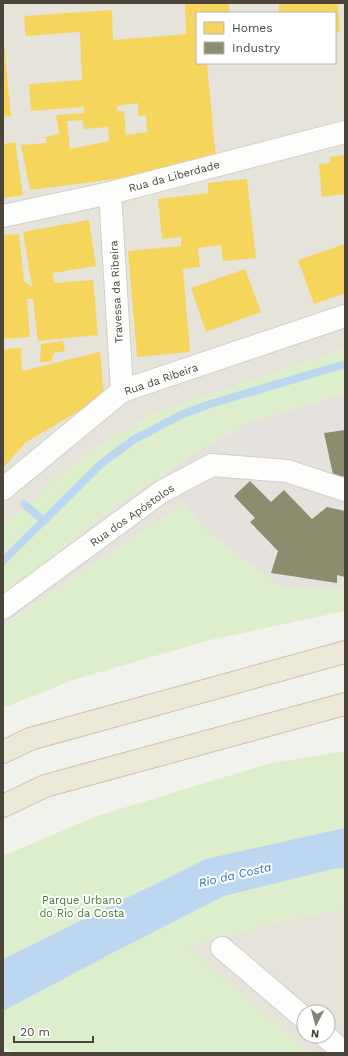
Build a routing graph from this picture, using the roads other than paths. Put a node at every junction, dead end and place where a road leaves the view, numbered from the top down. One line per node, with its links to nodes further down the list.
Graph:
1 (345, 132): 2 (street, Rua da Liberdade)
2 (110, 193): 3 (street, Rua da Liberdade); 5 (street, Travessa da Ribeira)
3 (3, 216)
4 (345, 316): 5 (street, Rua da Ribeira)
5 (122, 391): 6 (street, Rua da Ribeira)
6 (3, 489)
7 (345, 490): 8 (street, Rua dos Apóstolos)
8 (3, 608)
9 (345, 652): 11 (highway)
10 (345, 704): 12 (highway)
11 (3, 752)
12 (3, 806)
13 (222, 948): 14 (street)
14 (296, 1011)
15 (334, 1044): 16 (street)
16 (345, 1053)

